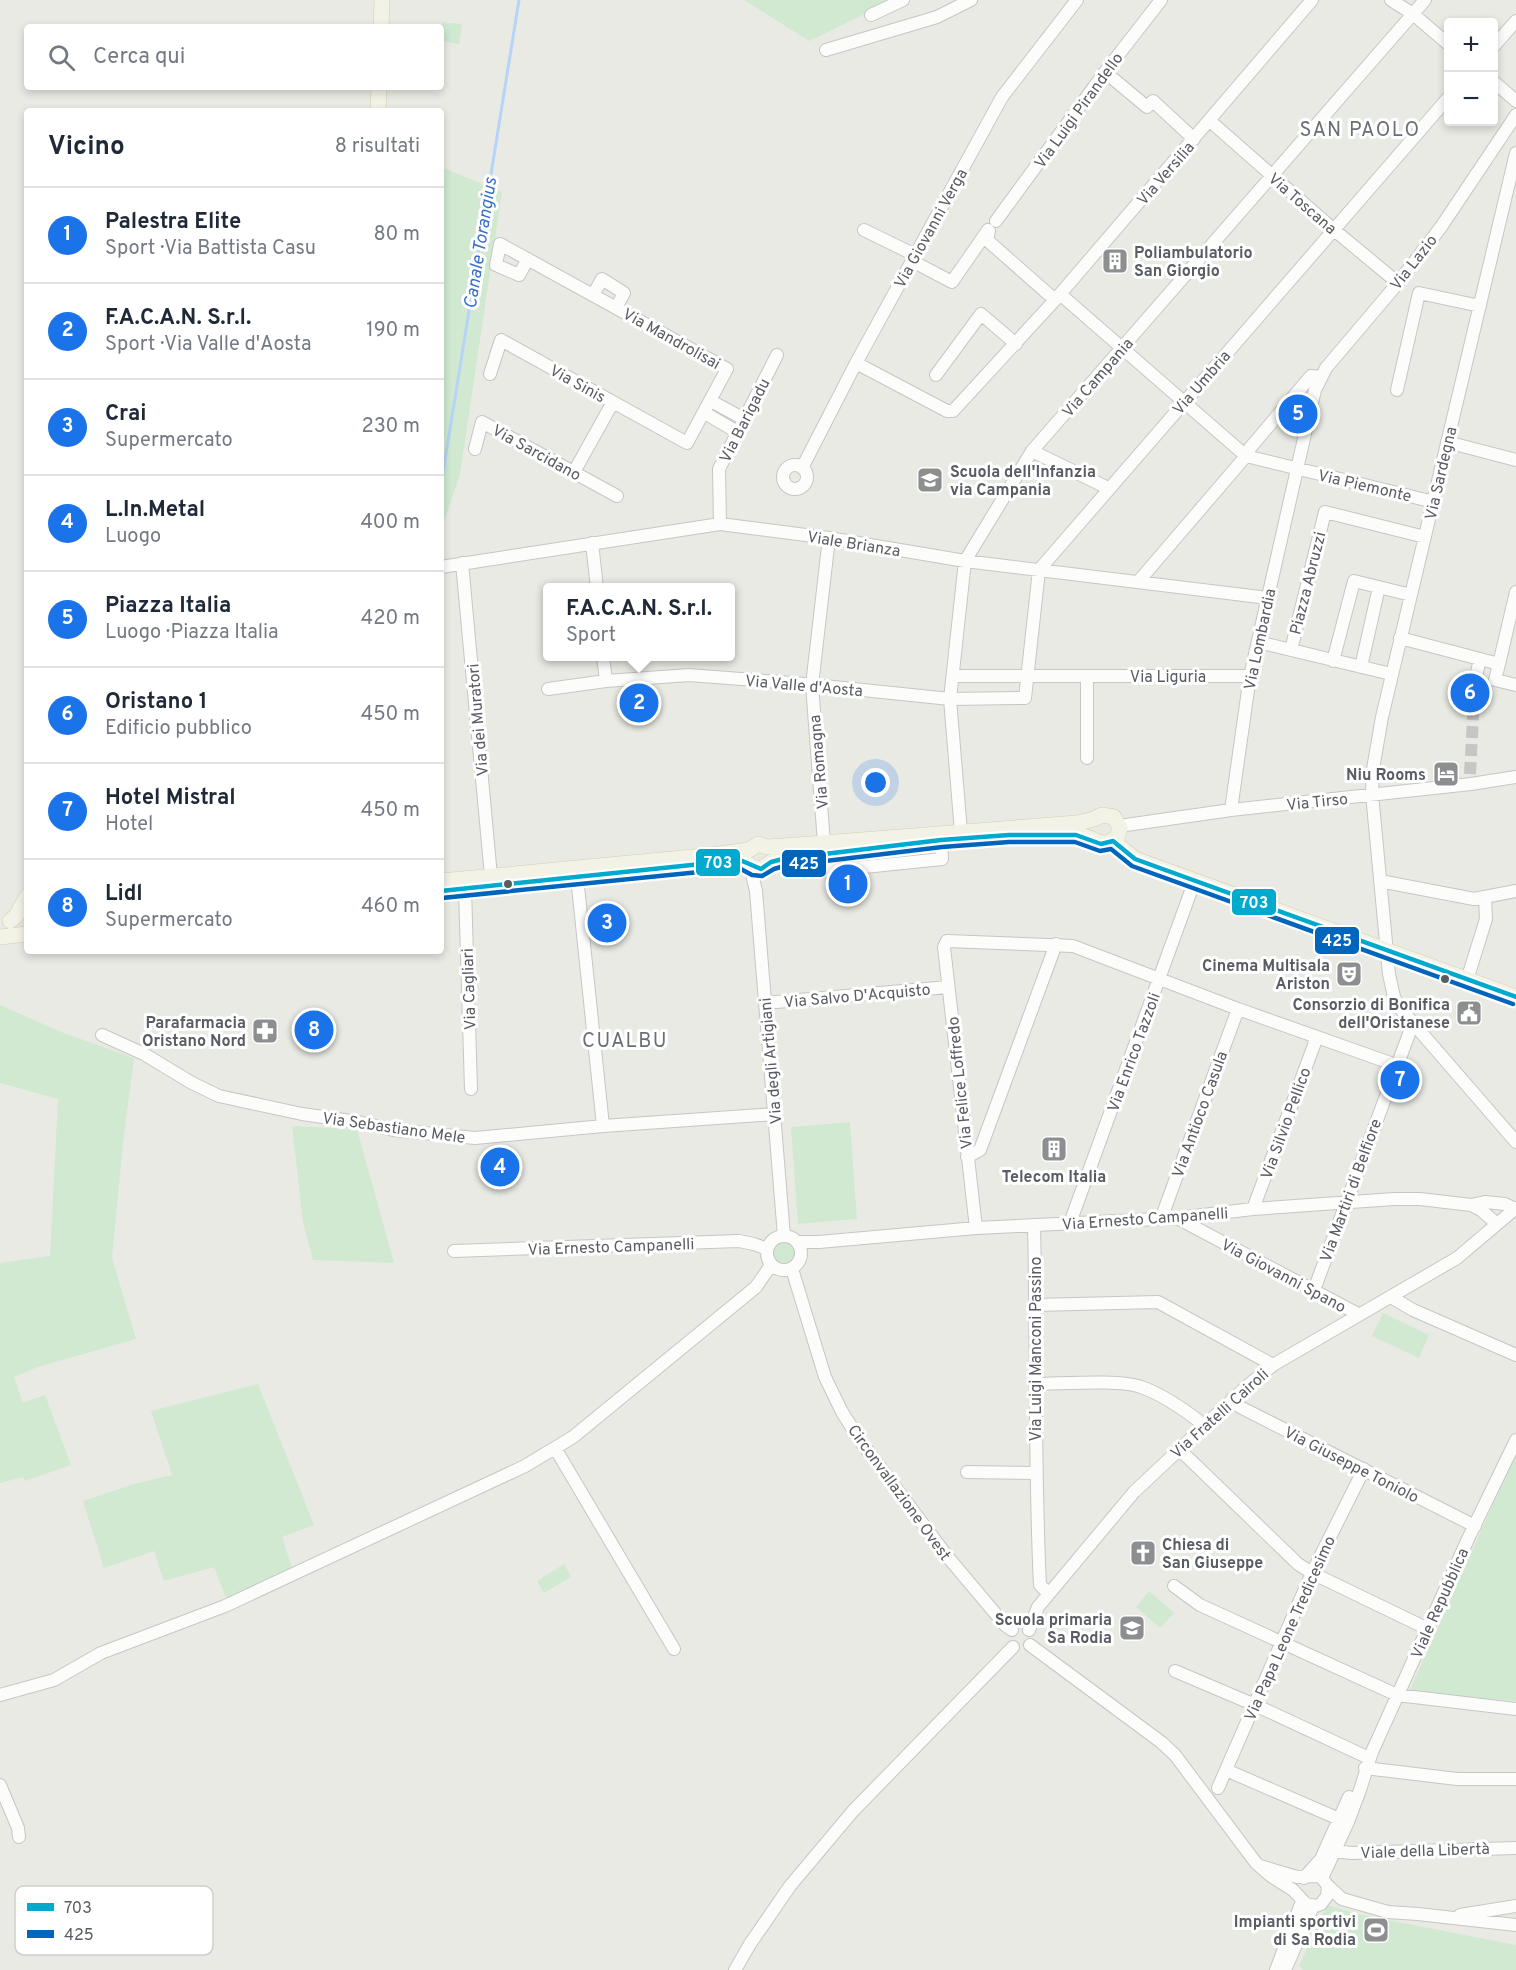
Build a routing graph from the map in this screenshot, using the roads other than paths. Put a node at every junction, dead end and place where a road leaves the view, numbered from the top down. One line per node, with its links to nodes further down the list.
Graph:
1 (382, 0): 11 (main road)
2 (903, 0): 12 (street)
3 (971, 0): 12 (street)
4 (1077, 0): 32 (street, Via Giovanni Verga)
5 (1161, 0): 16 (street, Via Luigi Pirandello)
6 (1391, 0): 9 (street)
7 (1425, 0): 9 (street, Via Campania)
8 (1308, 2): 23 (street, Via Versilia)
9 (1413, 14): 13 (street); 27 (street, Via Campania)
10 (1516, 21): 14 (street)
11 (381, 24)
12 (883, 33): 15 (street)
13 (1444, 40)
14 (1498, 41)
15 (826, 50)
16 (1105, 72): 24 (street); 29 (street, Via Luigi Pirandello)
17 (1498, 85): 19 (street)
18 (379, 90): 21 (main road)
19 (1516, 101)
20 (1444, 104): 31 (street, Via Umbria)
21 (378, 108)
22 (1516, 115): 25 (street, Via Lazio)
23 (1210, 121): 24 (street, Via Versilia); 27 (street, Via Toscana)
24 (1194, 139): 36 (street, Via Versilia)
25 (1498, 141): 26 (street); 34 (street, Via Lazio)
26 (1516, 152): 28 (street, Via Sardegna)
27 (1272, 176): 31 (street, Via Toscana); 40 (street, Via Campania)
28 (1512, 187): 37 (street, Via Sardegna)
29 (991, 228): 32 (street, Via Luigi Pirandello); 36 (street)
30 (864, 230): 32 (street)
31 (1333, 230): 34 (street, Via Toscana); 49 (street, Via Umbria)
32 (914, 258): 42 (street, Via Giovanni Verga)
33 (528, 259): 35 (street, Via Mandrolisai)
34 (1398, 283): 45 (street, Via Lazio)
35 (593, 295): 38 (street, Via Mandrolisai); 38 (street, Via Mandrolisai)
36 (1057, 297): 39 (street, Via Versilia); 40 (street)
37 (1480, 306): 46 (street); 53 (street, Via Sardegna)
38 (616, 308): 47 (street, Via Mandrolisai)
39 (1016, 344): 42 (street, Via Versilia); 44 (street)
40 (1121, 349): 49 (street); 55 (street, Via Campania)
41 (777, 355): 51 (street, Via Barigadu)
42 (856, 363): 58 (street, Via Giovanni Verga)
43 (490, 374): 48 (street, Via Sinis)
44 (936, 375)
45 (1320, 377): 56 (street); 59 (street, Via Lombardia)
46 (1398, 390)
47 (711, 401): 50 (street); 51 (street)
48 (613, 402): 50 (street, Via Sinis); 60 (street)
49 (1183, 403): 56 (street); 61 (street, Via Umbria)
50 (705, 413): 52 (street)
51 (744, 419): 52 (street, Via Barigadu)
52 (737, 432): 64 (street, Via Barigadu)
53 (1448, 442): 57 (street); 63 (street, Via Sardegna)
54 (475, 449): 60 (street, Via Sarcidano)
55 (1032, 451): 61 (street); 68 (street, Via Campania)
56 (1246, 456): 59 (street, Via Piemonte); 72 (street)
57 (1516, 460)
58 (802, 468)
59 (1297, 470): 63 (street, Via Piemonte); 77 (street, Via Lombardia)
60 (574, 472): 62 (street, Via Sarcidano)
61 (1108, 488): 71 (street, Via Umbria)
62 (617, 496)
63 (1434, 502): 65 (street, Via Sardegna)
64 (720, 524): 66 (street, Viale Brianza); 67 (street, Viale Brianza)
65 (1425, 537): 76 (street, Via Sardegna); 80 (street, Piazza Abruzzi)
66 (829, 538): 68 (street, Viale Brianza); 93 (street, Via Romagna)
67 (592, 543): 69 (street, Viale Brianza); 73 (street)
68 (965, 561): 71 (street, Viale Brianza); 87 (street, Via Campania)
69 (462, 563): 70 (street, Viale Brianza); 109 (street, Via dei Muratori)
70 (444, 566)
71 (1039, 570): 72 (street, Viale Brianza); 88 (street)
72 (1138, 582): 77 (street, Viale Brianza)
73 (596, 583)
74 (1379, 587): 76 (street); 82 (street); 85 (street)
75 (1516, 592): 84 (street)
76 (1411, 595): 78 (street, Via Sardegna)
77 (1268, 598): 79 (street, Via Lombardia)
78 (1400, 638): 81 (street); 86 (street, Via Sardegna)
79 (1258, 642): 80 (street); 90 (street, Via Lombardia)
80 (1291, 650): 82 (street)
81 (1480, 659): 84 (street); 92 (street)
82 (1334, 660): 85 (street)
83 (604, 661): 91 (street)
84 (1499, 663): 94 (street)
85 (1360, 667): 86 (street)
86 (1391, 674): 99 (street, Via Sardegna)
87 (953, 676): 88 (street, Via Liguria); 96 (street, Via Campania)
88 (1027, 676): 89 (street, Via Liguria); 96 (street, Via Valle d'Aosta)
89 (1087, 676): 90 (street, Via Liguria); 97 (street)
90 (1250, 676): 100 (street, Via Lombardia)
91 (606, 681): 93 (street, Via Valle d'Aosta); 95 (street, Via Valle d'Aosta)
92 (1475, 681)
93 (812, 685): 96 (street, Via Valle d'Aosta); 106 (street, Via Romagna)
94 (1516, 686)
95 (548, 689)
96 (950, 699): 103 (street, Via Campania)
97 (1087, 758)
98 (1516, 777): 99 (street, Via Tirso)
99 (1372, 794): 100 (street, Via Tirso); 113 (street, Via Sardegna)
100 (1231, 810): 102 (street, Via Tirso)
101 (1094, 819): 102 (main road); 103 (main road); 104 (main road)
102 (1119, 826): 105 (main road)
103 (961, 832): 106 (main road)
104 (1095, 840): 105 (main road); 107 (main road)
105 (1113, 841): 111 (main road)
106 (824, 843): 107 (main road)
107 (768, 858): 108 (main road); 108 (main road); 114 (street)
108 (749, 859): 109 (main road); 110 (main road); 114 (street, Via degli Artigiani)
109 (491, 876): 112 (main road)
110 (577, 878): 115 (main road); 138 (street)
111 (1195, 880): 125 (main road); 126 (street, Via Enrico Tazzoli)
112 (444, 881)
113 (1380, 881): 118 (street); 125 (street, Via Sardegna)
114 (755, 886): 130 (street, Via degli Artigiani)
115 (465, 888): 116 (main road); 136 (street, Via Cagliari)
116 (444, 891)
117 (1516, 891): 118 (street)
118 (1485, 897): 127 (street)
119 (24, 901): 121 (main road)
120 (24, 920): 121 (main road)
121 (5, 921)
122 (24, 934): 123 (main road)
123 (0, 937)
124 (1056, 944): 126 (street); 128 (street, Via Felice Loffredo); 140 (street)
125 (1387, 952): 127 (main road); 132 (street, Via Sardegna)
126 (1160, 980): 131 (street); 147 (street, Via Enrico Tazzoli)
127 (1467, 980): 129 (main road)
128 (948, 987): 130 (street, Via Salvo D'Acquisto); 140 (street, Via Felice Loffredo)
129 (1516, 997)
130 (765, 1003): 137 (street, Via degli Artigiani)
131 (1238, 1009): 134 (street); 146 (street, Via Antioco Casula)
132 (1413, 1023): 135 (street, Via Martiri di Belfiore); 139 (street, Via Sardegna)
133 (102, 1035): 138 (street, Via Sebastiano Mele)
134 (1317, 1037): 135 (street); 143 (street, Via Silvio Pellico)
135 (1396, 1065): 141 (street, Via Martiri di Belfiore)
136 (471, 1089)
137 (774, 1114): 138 (street, Via Sebastiano Mele); 151 (street, Via degli Artigiani)
138 (603, 1126)
139 (1516, 1142)
140 (968, 1157): 150 (street, Via Felice Loffredo)
141 (1345, 1202): 142 (street, Via Ernesto Campanelli); 143 (street, Via Ernesto Campanelli); 159 (street, Via Martiri di Belfiore)
142 (1471, 1205): 144 (street, Via Ernesto Campanelli); 148 (street, Via Ernesto Campanelli)
143 (1253, 1209): 145 (street, Via Ernesto Campanelli)
144 (1516, 1209): 148 (street, Via Fratelli Cairoli)
145 (1177, 1218): 146 (street, Via Ernesto Campanelli); 159 (street, Via Giovanni Spano)
146 (1161, 1219): 147 (street, Via Ernesto Campanelli)
147 (1070, 1223): 149 (street, Via Ernesto Campanelli)
148 (1497, 1224): 160 (street, Via Fratelli Cairoli)
149 (1034, 1225): 150 (street, Via Ernesto Campanelli); 161 (street, Via Luigi Manconi Passino)
150 (976, 1228): 153 (street, Via Ernesto Campanelli)
151 (784, 1236): 152 (street, Via Ernesto Campanelli); 154 (street)
152 (797, 1242): 153 (street, Via Ernesto Campanelli); 156 (street)
153 (819, 1242): 156 (street)
154 (767, 1249): 155 (street, Via Ernesto Campanelli); 157 (street)
155 (454, 1251)
156 (801, 1255): 158 (street)
157 (771, 1265): 158 (street); 169 (street)
158 (792, 1269): 179 (street, Circonvallazione Ovest)
159 (1314, 1290): 162 (street, Via Giovanni Spano)
160 (1391, 1297): 162 (street, Via Fratelli Cairoli); 163 (street)
161 (1035, 1305): 164 (street); 165 (street, Via Luigi Manconi Passino)
162 (1358, 1314): 164 (street, Via Fratelli Cairoli)
163 (1516, 1355)
164 (1273, 1365): 166 (street, Via Fratelli Cairoli)
165 (1035, 1384): 167 (street); 173 (street, Via Luigi Manconi Passino)
166 (1232, 1399): 167 (street, Via Fratelli Cairoli); 171 (street, Via Giuseppe Toniolo)
167 (1204, 1425): 170 (street, Via Fratelli Cairoli)
168 (1516, 1440): 174 (street, Viale Repubblica)
169 (555, 1448): 184 (street); 186 (street)
170 (1179, 1449): 175 (street); 177 (street, Via Fratelli Cairoli)
171 (1364, 1469): 174 (street, Via Giuseppe Toniolo); 175 (street, Via Papa Leone Tredicesimo)
172 (967, 1472): 173 (street)
173 (1035, 1473): 177 (street, Via Luigi Manconi Passino)
174 (1475, 1526): 178 (street, Viale Repubblica)
175 (1312, 1573): 178 (street); 181 (street, Via Papa Leone Tredicesimo)
176 (1174, 1587): 181 (street)
177 (1049, 1594): 180 (street, Via Fratelli Cairoli)
178 (1428, 1629): 187 (street, Viale Repubblica)
179 (1012, 1630): 180 (street); 183 (street)
180 (1029, 1630): 182 (street)
181 (1282, 1642): 187 (street); 188 (street, Via Papa Leone Tredicesimo)
182 (1030, 1645): 183 (street); 199 (street)
183 (1013, 1647): 207 (street)
184 (674, 1649)
185 (1175, 1671): 188 (street)
186 (0, 1695)
187 (1397, 1695): 189 (street); 190 (street, Viale Repubblica)
188 (1255, 1705): 190 (street); 191 (street, Via Papa Leone Tredicesimo)
189 (1516, 1709)
190 (1367, 1763): 192 (street); 195 (street, Viale Repubblica)
191 (1226, 1770): 194 (street, Via Papa Leone Tredicesimo); 195 (street)
192 (1516, 1779)
193 (0, 1785): 196 (street)
194 (1218, 1788)
195 (1344, 1821): 198 (street, Viale Repubblica); 200 (street, Viale Repubblica)
196 (19, 1837)
197 (1516, 1848): 198 (street, Viale della Libertà)
198 (1334, 1851): 201 (street, Viale Repubblica)
199 (1258, 1864): 200 (street); 203 (street)
200 (1308, 1876): 201 (street); 203 (street)
201 (1325, 1882): 202 (street); 203 (street)
202 (1342, 1899): 203 (street); 205 (street)
203 (1309, 1902): 208 (street); 209 (street)
204 (1516, 1906): 205 (street)
205 (1447, 1917): 206 (street)
206 (1516, 1925)
207 (735, 1970)
208 (1276, 1970)
209 (1285, 1970)

